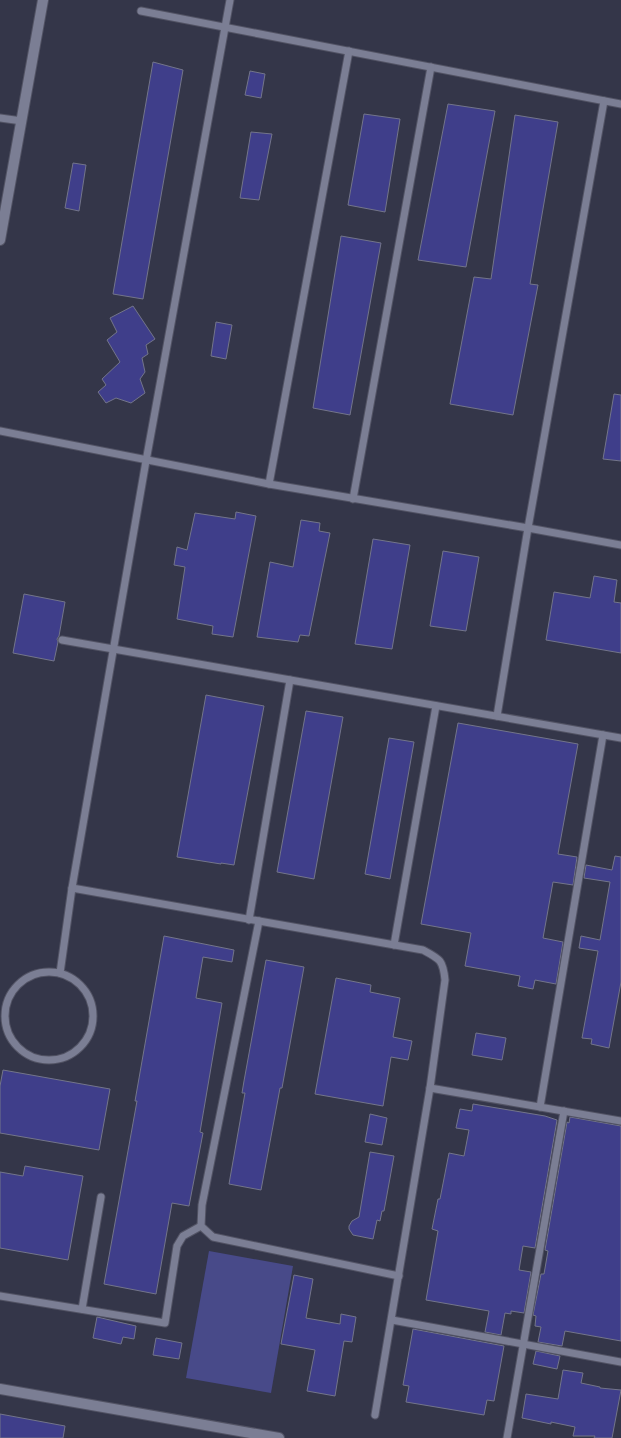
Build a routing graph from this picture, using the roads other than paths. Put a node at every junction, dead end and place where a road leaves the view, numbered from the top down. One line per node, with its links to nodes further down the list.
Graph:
1 (43, 0): 10 (street)
2 (230, 0): 4 (lane)
3 (141, 11): 4 (lane)
4 (226, 27): 5 (lane); 13 (lane)
5 (349, 51): 6 (lane); 14 (lane)
6 (431, 67): 7 (lane); 15 (lane)
7 (604, 100): 8 (lane); 16 (lane)
8 (621, 104)
9 (0, 118): 10 (lane)
10 (22, 121): 11 (street)
11 (0, 240)
12 (0, 431): 13 (lane)
13 (146, 461): 14 (lane); 19 (lane)
14 (269, 484): 15 (lane)
15 (353, 499): 16 (lane)
16 (528, 528): 17 (lane); 22 (lane)
17 (621, 545)
18 (62, 640): 19 (lane)
19 (114, 649): 20 (lane); 25 (lane)
20 (290, 680): 21 (lane); 26 (lane)
21 (436, 706): 22 (lane); 28 (lane)
22 (497, 716): 23 (lane)
23 (603, 735): 24 (lane); 32 (lane)
24 (621, 738)
25 (72, 888): 26 (lane); 29 (lane)
26 (249, 920): 27 (lane)
27 (259, 921): 28 (lane); 36 (lane)
28 (394, 945): 31 (lane)
29 (60, 973): 30 (lane); 30 (lane)
30 (3, 1005)
31 (430, 1088): 32 (lane); 37 (lane)
32 (540, 1107): 33 (lane)
33 (564, 1111): 34 (lane); 41 (lane)
34 (621, 1121)
35 (101, 1197): 39 (lane)
36 (201, 1226): 37 (lane); 39 (lane)
37 (399, 1276): 40 (lane)
38 (0, 1296): 39 (lane)
39 (82, 1309)
40 (392, 1320): 41 (lane); 44 (lane)
41 (524, 1344): 42 (lane); 46 (lane)
42 (621, 1362)
43 (0, 1389): 45 (street)
44 (375, 1415)
45 (279, 1438)
46 (507, 1438)

